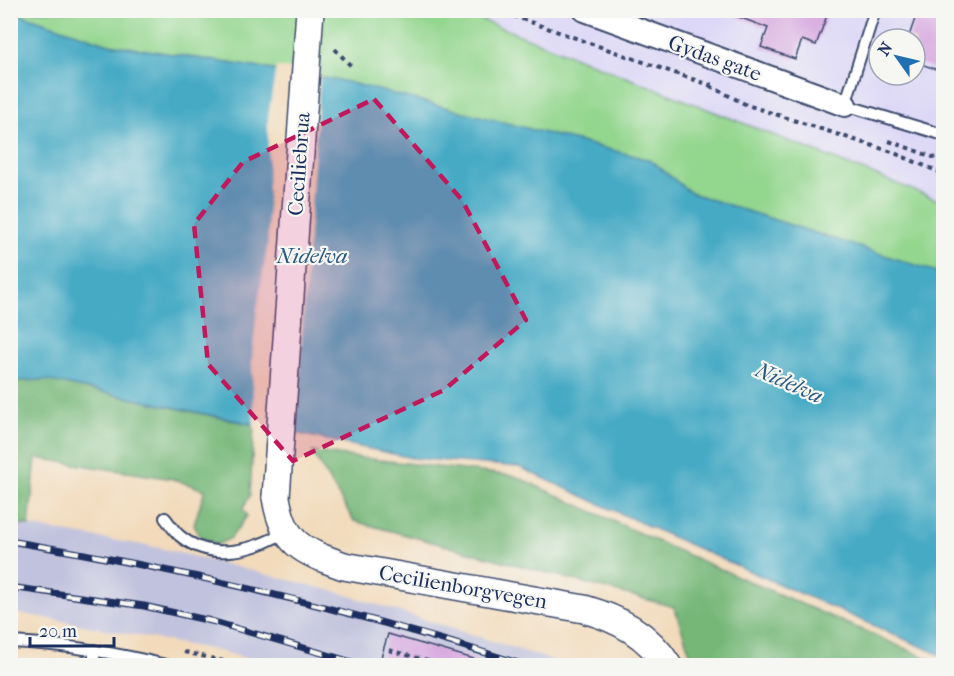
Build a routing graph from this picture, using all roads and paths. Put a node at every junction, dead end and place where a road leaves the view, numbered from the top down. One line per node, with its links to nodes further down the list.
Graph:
1 (310, 10): 9 (street, Ceciliebrua, bridge)
2 (585, 10): 5 (street, Gydas gate)
3 (875, 10): 5 (lane)
4 (709, 85): 7 (path)
5 (844, 105): 6 (lane)
6 (944, 135)
7 (944, 174)
8 (165, 518): 9 (lane)
9 (285, 532): 16 (street, Cecilienborgvegen)
10 (10, 642): 11 (lane)
11 (94, 650): 14 (lane); 15 (lane)
12 (389, 650): 13 (path)
13 (442, 665)
14 (94, 666)
15 (170, 666)
16 (668, 666)

